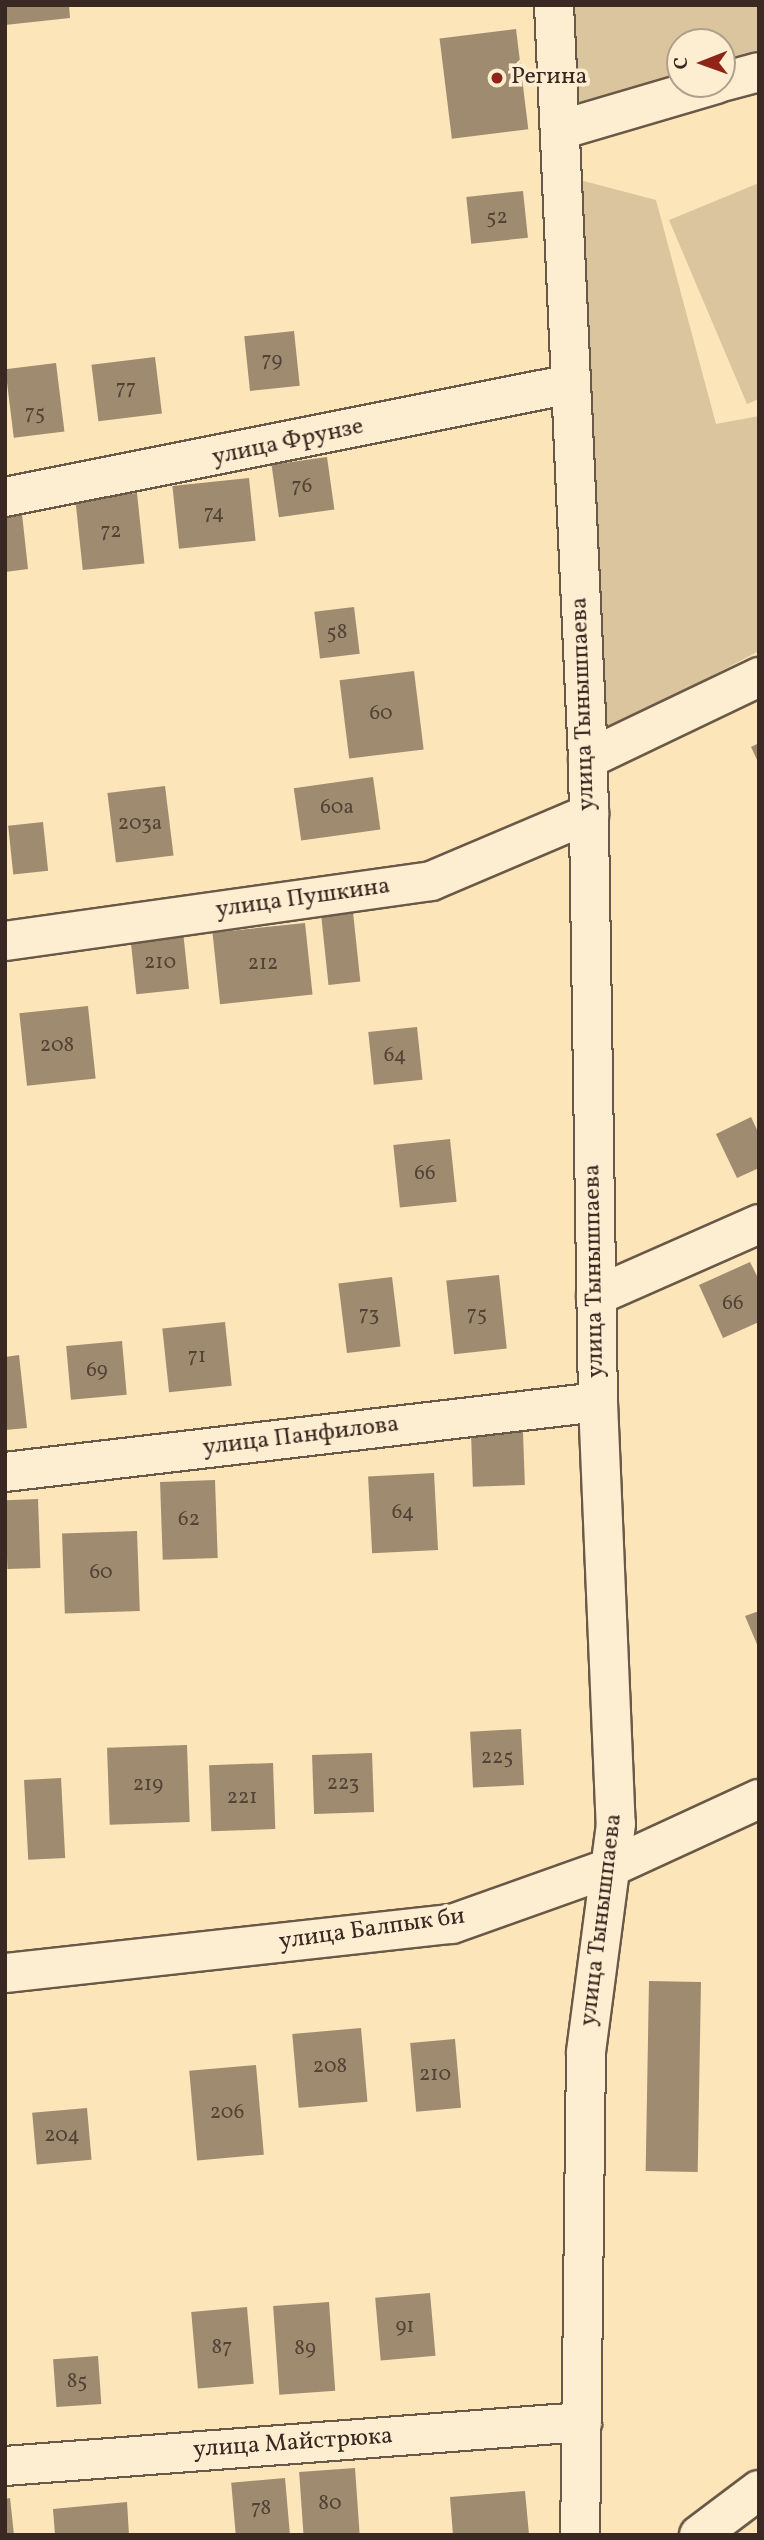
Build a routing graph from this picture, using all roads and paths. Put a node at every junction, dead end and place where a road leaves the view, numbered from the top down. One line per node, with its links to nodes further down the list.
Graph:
1 (554, 5): 5 (street, улица Тынышпаева)
2 (759, 72): 3 (street)
3 (736, 78)
4 (668, 98): 5 (street)
5 (559, 130): 6 (street, улица Тынышпаева)
6 (570, 384): 7 (street, улица Фрунзе); 9 (street, улица Тынышпаева)
7 (5, 497)
8 (759, 677): 9 (street)
9 (588, 759): 10 (street, улица Тынышпаева)
10 (589, 814): 11 (street, улица Пушкина); 13 (street, улица Тынышпаева)
11 (5, 941)
12 (759, 1224): 13 (street)
13 (596, 1296): 14 (street, улица Тынышпаева)
14 (598, 1402): 15 (street, улица Панфилова); 17 (street, улица Тынышпаева)
15 (5, 1472)
16 (759, 1799): 17 (street, улица Балпык би)
17 (609, 1868): 18 (street, улица Балпык би); 19 (street, улица Тынышпаева)
18 (5, 1973)
19 (582, 2422): 20 (street, улица Майстрюка); 22 (street, улица Тынышпаева)
20 (5, 2466)
21 (759, 2490): 23 (street)
22 (580, 2535)
23 (699, 2535)

